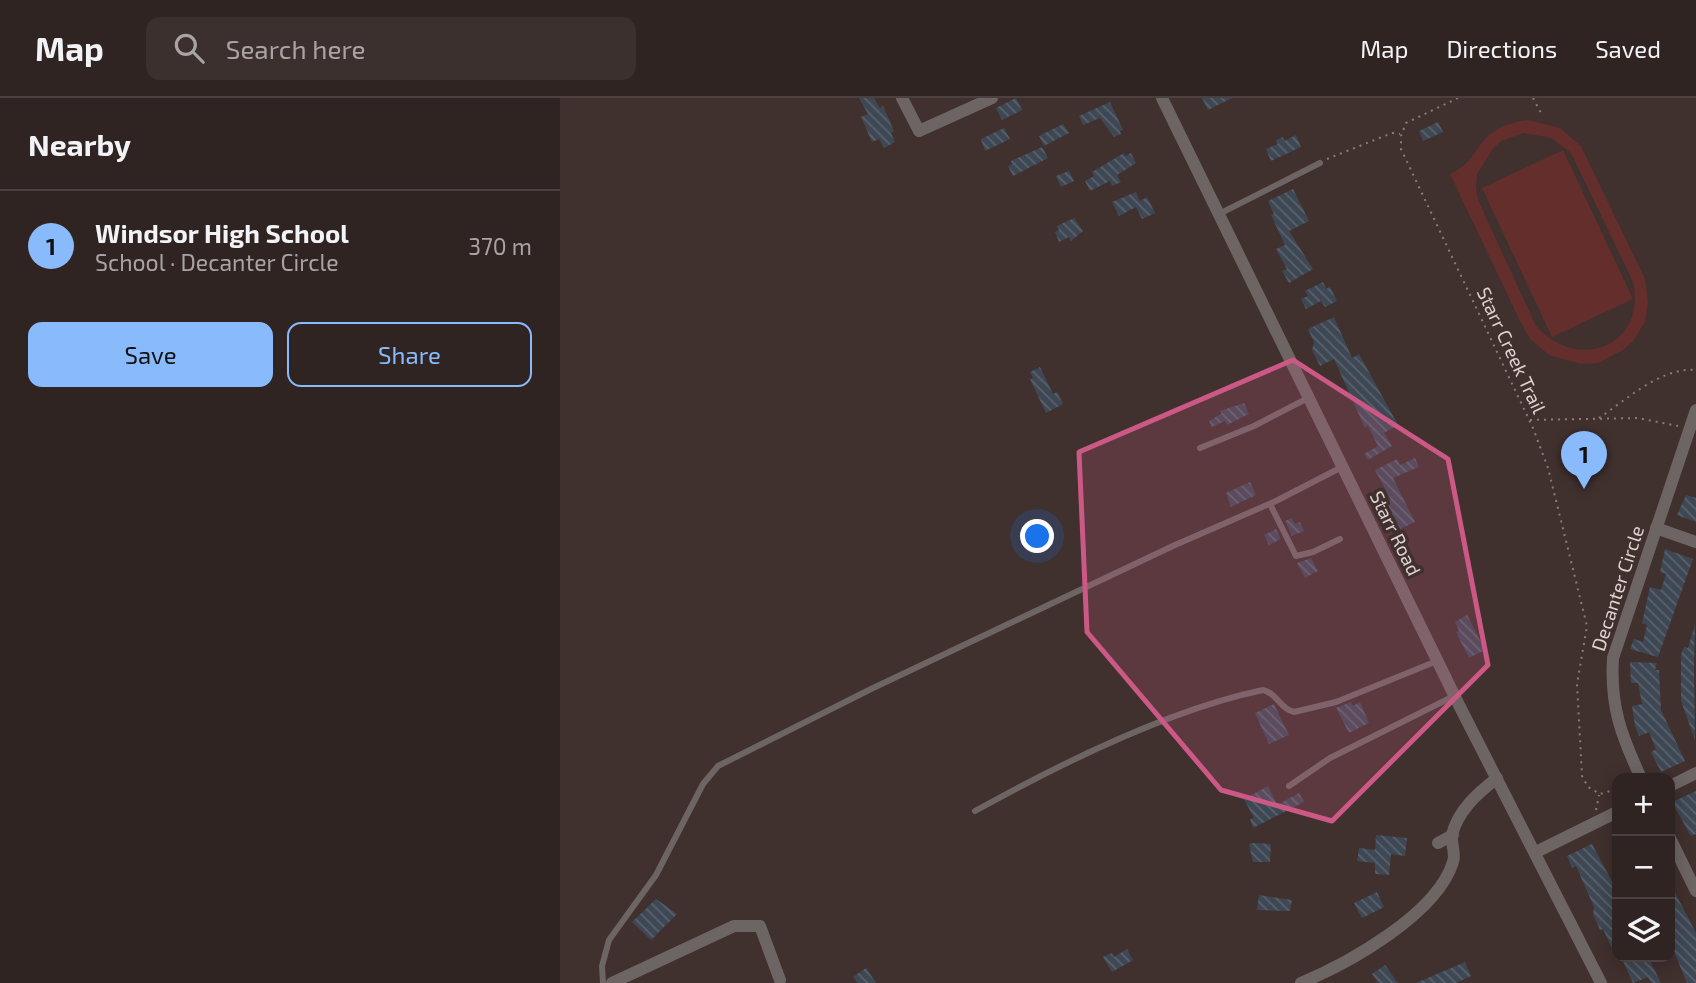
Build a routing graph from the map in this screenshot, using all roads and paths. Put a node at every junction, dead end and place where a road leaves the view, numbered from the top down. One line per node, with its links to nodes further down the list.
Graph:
1 (902, 98): 2 (street)
2 (992, 98)
3 (1162, 98): 9 (street, Starr Road)
4 (1458, 98): 7 (path)
5 (1533, 98): 6 (path)
6 (1541, 113)
7 (1401, 134): 8 (path); 13 (path, Starr Creek Trail)
8 (1320, 163): 9 (lane)
9 (1217, 215): 11 (street, Starr Road)
10 (1696, 370): 14 (path)
11 (1307, 398): 16 (lane); 17 (street, Starr Road)
12 (1695, 418): 19 (street, Decanter Circle)
13 (1529, 419): 14 (path); 30 (path, Starr Creek Trail)
14 (1598, 419): 15 (path)
15 (1678, 426)
16 (1200, 448)
17 (1342, 467): 18 (lane); 22 (street, Starr Road)
18 (1270, 503): 20 (lane); 40 (lane)
19 (1656, 528): 21 (street); 24 (street, Decanter Circle)
20 (1340, 539)
21 (1696, 542)
22 (1437, 661): 23 (street, Starr Road); 31 (lane)
23 (1454, 696): 26 (street, Starr Road); 28 (lane)
24 (1639, 773)
25 (1696, 773): 27 (street)
26 (1497, 778): 34 (street); 37 (street, Starr Road)
27 (1675, 784)
28 (1289, 786)
29 (1612, 790): 30 (path)
30 (1600, 794): 32 (path)
31 (975, 811)
32 (1595, 811)
33 (1612, 814): 37 (street)
34 (1452, 835): 35 (street); 42 (street)
35 (1437, 842)
36 (1675, 848): 38 (street)
37 (1536, 852): 43 (street, Starr Road)
38 (1696, 891)
39 (780, 980): 41 (street)
40 (603, 983)
41 (612, 983)
42 (1301, 983)
43 (1601, 983)

